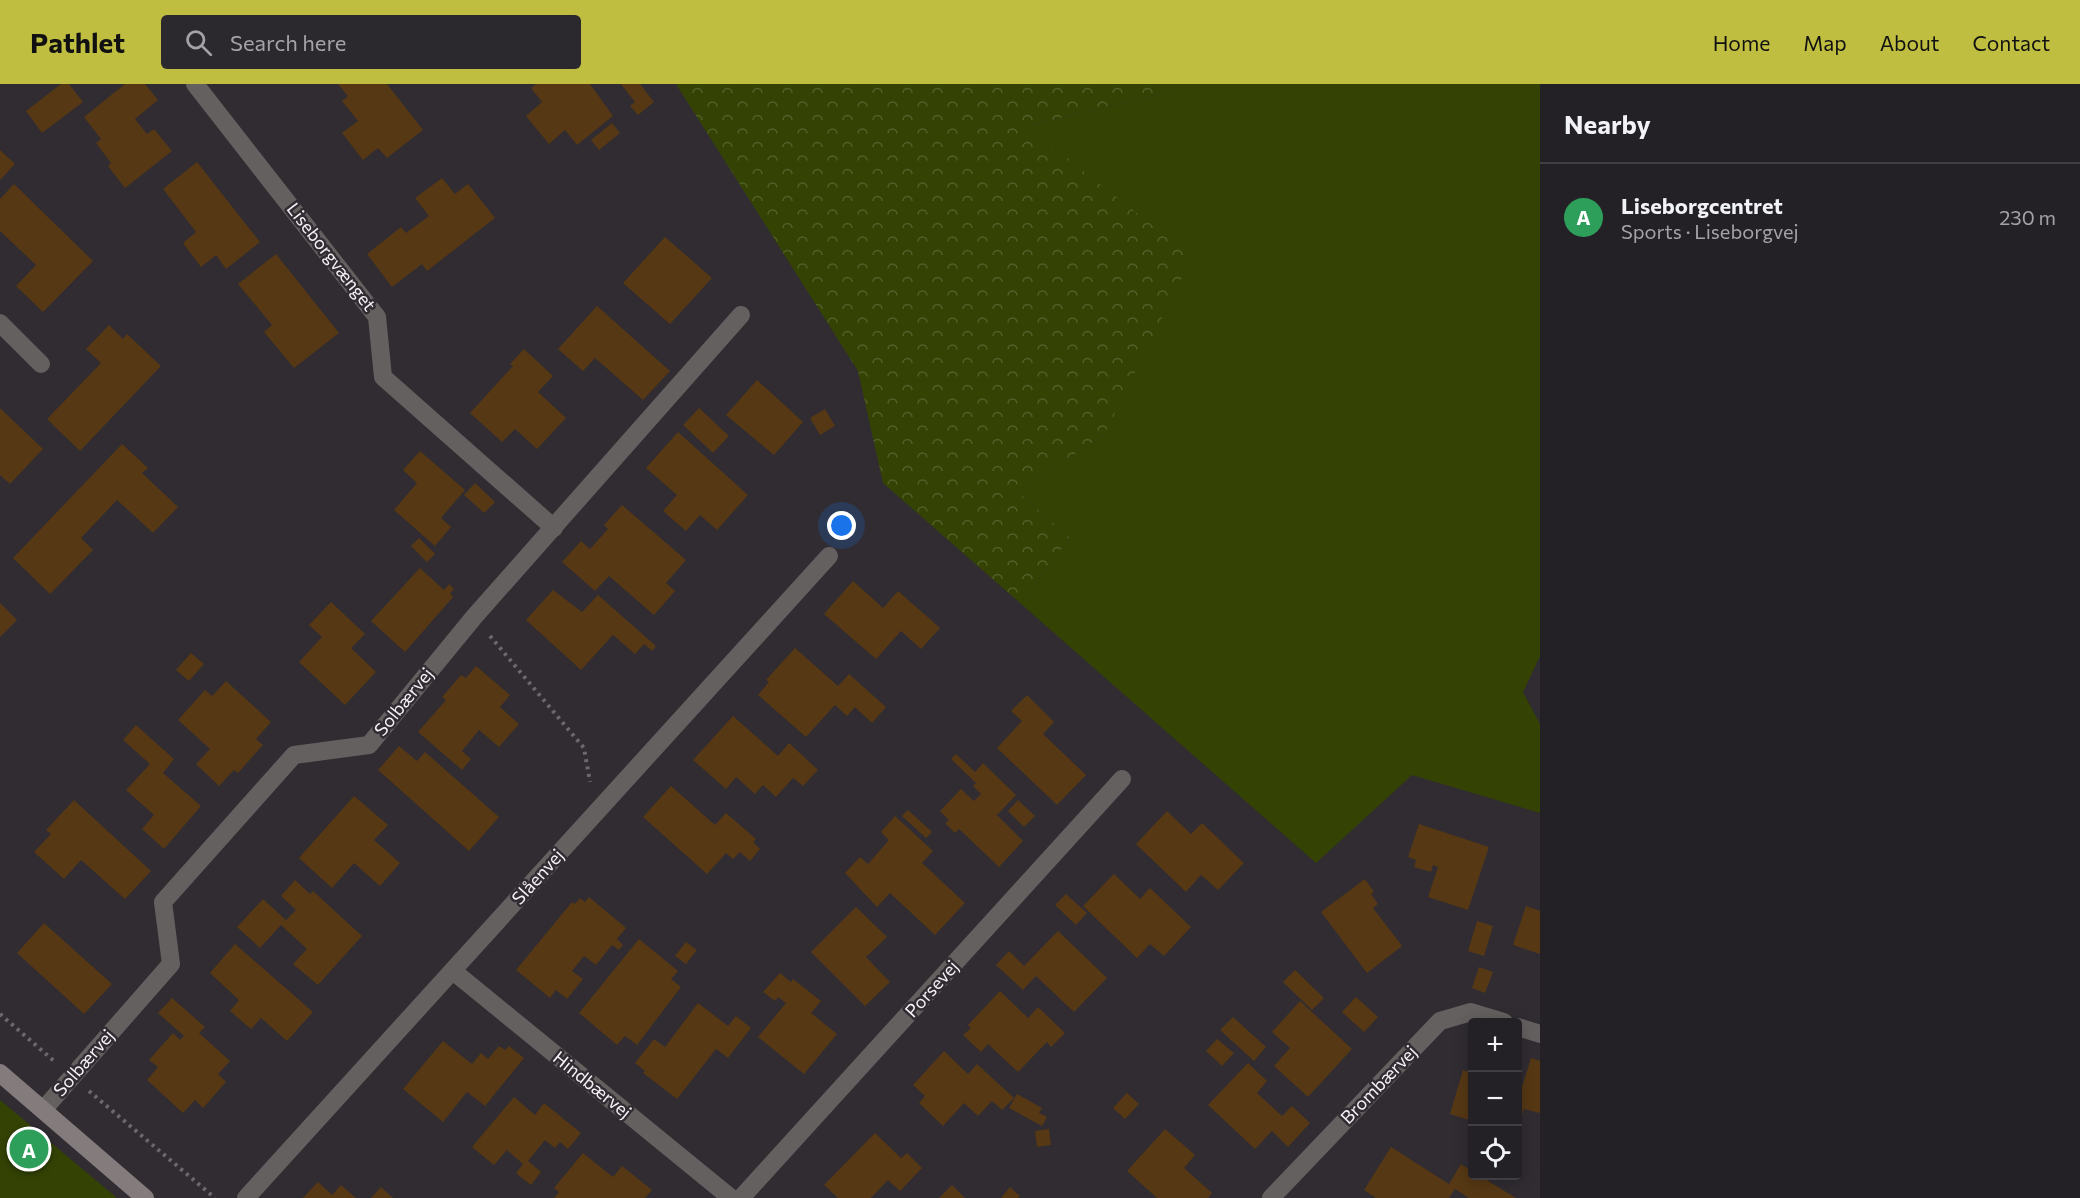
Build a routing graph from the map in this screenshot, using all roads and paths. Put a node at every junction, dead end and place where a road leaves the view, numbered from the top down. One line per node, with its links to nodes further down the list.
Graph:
1 (195, 84): 5 (street, Liseborgvænget)
2 (741, 315): 5 (street, Solbærvej)
3 (0, 323): 4 (street)
4 (42, 364)
5 (554, 528): 7 (street, Solbærvej)
6 (829, 556): 9 (street, Slåenvej)
7 (474, 617): 9 (path); 16 (street, Solbærvej)
8 (1122, 779): 22 (street, Porsevej)
9 (596, 813): 10 (street, Slåenvej)
10 (453, 971): 20 (street, Slåenvej); 21 (street, Hindbærvej)
11 (0, 1014): 16 (path)
12 (1489, 1018): 23 (street, Brombærvej)
13 (1522, 1028): 14 (street)
14 (1540, 1034)
15 (0, 1073): 17 (street)
16 (72, 1077): 17 (street, Solbærvej); 19 (path)
17 (43, 1110): 18 (street)
18 (145, 1198)
19 (215, 1198)
20 (246, 1198)
21 (731, 1198)
22 (741, 1198)
23 (1271, 1198)

